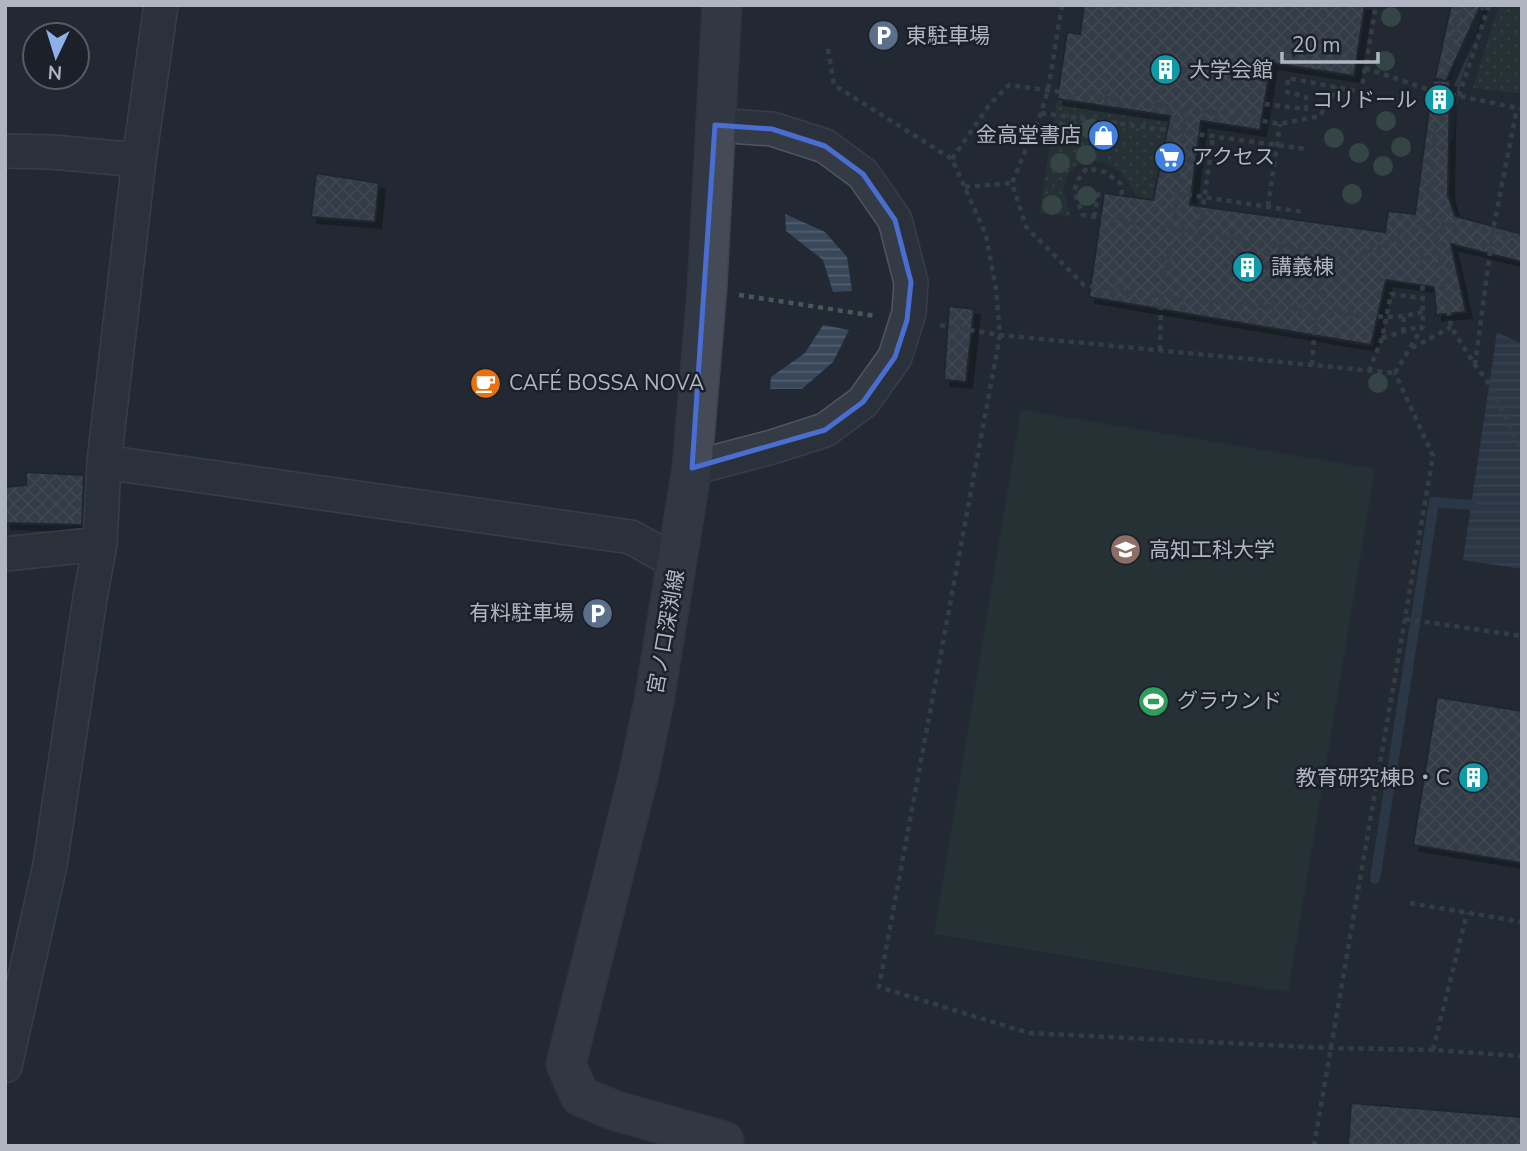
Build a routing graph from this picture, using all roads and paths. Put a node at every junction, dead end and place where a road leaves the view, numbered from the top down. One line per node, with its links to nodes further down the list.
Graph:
1 (161, 5): 24 (street)
2 (722, 5): 18 (main road, 宮ノ口深渕線)
3 (1062, 5): 10 (path)
4 (1376, 5): 8 (path)
5 (1460, 5): 11 (path)
6 (1489, 5): 12 (path)
7 (828, 49): 23 (path)
8 (1365, 68): 9 (path); 11 (path)
9 (1337, 87): 13 (path); 17 (path)
10 (1048, 90): 14 (path); 16 (path); 23 (path)
11 (1439, 93): 12 (path); 34 (path)
12 (1459, 96): 15 (path)
13 (1265, 104)
14 (1186, 109): 17 (path); 19 (path)
15 (1520, 109): 36 (path)
16 (1041, 113): 19 (path); 25 (path)
17 (1280, 124): 31 (path)
18 (715, 125): 41 (main road, 宮ノ口深渕線); 48 (street)
19 (1184, 132): 20 (path); 28 (path)
20 (1213, 137): 21 (path); 30 (path)
21 (1306, 149)
22 (5, 151): 24 (street)
23 (952, 159): 26 (path)
24 (139, 160): 61 (street)
25 (1012, 183): 26 (path); 42 (path)
26 (965, 187): 52 (path)
27 (1099, 190): 33 (path)
28 (1177, 193): 30 (path); 35 (path)
29 (1122, 195): 33 (path)
30 (1204, 198): 31 (path); 37 (path)
31 (1268, 206): 32 (path)
32 (1303, 212)
33 (1094, 217): 35 (path)
34 (1434, 223): 36 (path); 40 (path); 50 (path)
35 (1173, 229): 37 (path); 42 (path)
36 (1493, 230): 38 (path); 57 (path)
37 (1199, 234): 40 (path)
38 (1522, 239)
39 (1422, 251): 43 (path)
40 (1324, 254): 44 (path)
41 (707, 290): 48 (path); 62 (main road, 宮ノ口深渕線)
42 (1161, 297): 44 (path); 55 (path)
43 (1422, 298): 45 (path); 47 (path)
44 (1316, 311): 47 (path); 56 (path)
45 (1422, 312): 46 (path); 49 (path)
46 (1404, 316): 47 (path); 51 (path)
47 (1386, 317): 53 (path)
48 (907, 320): 52 (path); 62 (street)
49 (1423, 326): 51 (path); 54 (path)
50 (1451, 327): 54 (path); 57 (path)
51 (1403, 332): 53 (path)
52 (1000, 335): 55 (path); 71 (path)
53 (1382, 338): 58 (path)
54 (1410, 349): 59 (path)
55 (1160, 350): 56 (path)
56 (1312, 365): 58 (path)
57 (1475, 365): 60 (path)
58 (1369, 371): 59 (path)
59 (1395, 373): 66 (path)
60 (1522, 451)
61 (104, 461): 63 (street); 65 (street)
62 (692, 468): 65 (main road, 宮ノ口深渕線)
63 (100, 544): 64 (street); 74 (street)
64 (5, 554)
65 (677, 563): 75 (main road, 宮ノ口深渕線)
66 (1405, 619): 67 (path); 71 (path)
67 (1522, 636)
68 (1410, 903): 69 (path)
69 (1467, 913): 70 (path); 72 (path)
70 (1522, 922)
71 (1331, 1048): 72 (path); 76 (path)
72 (1433, 1049): 73 (path)
73 (1522, 1056)
74 (5, 1066)
75 (732, 1144)
76 (1314, 1146)

